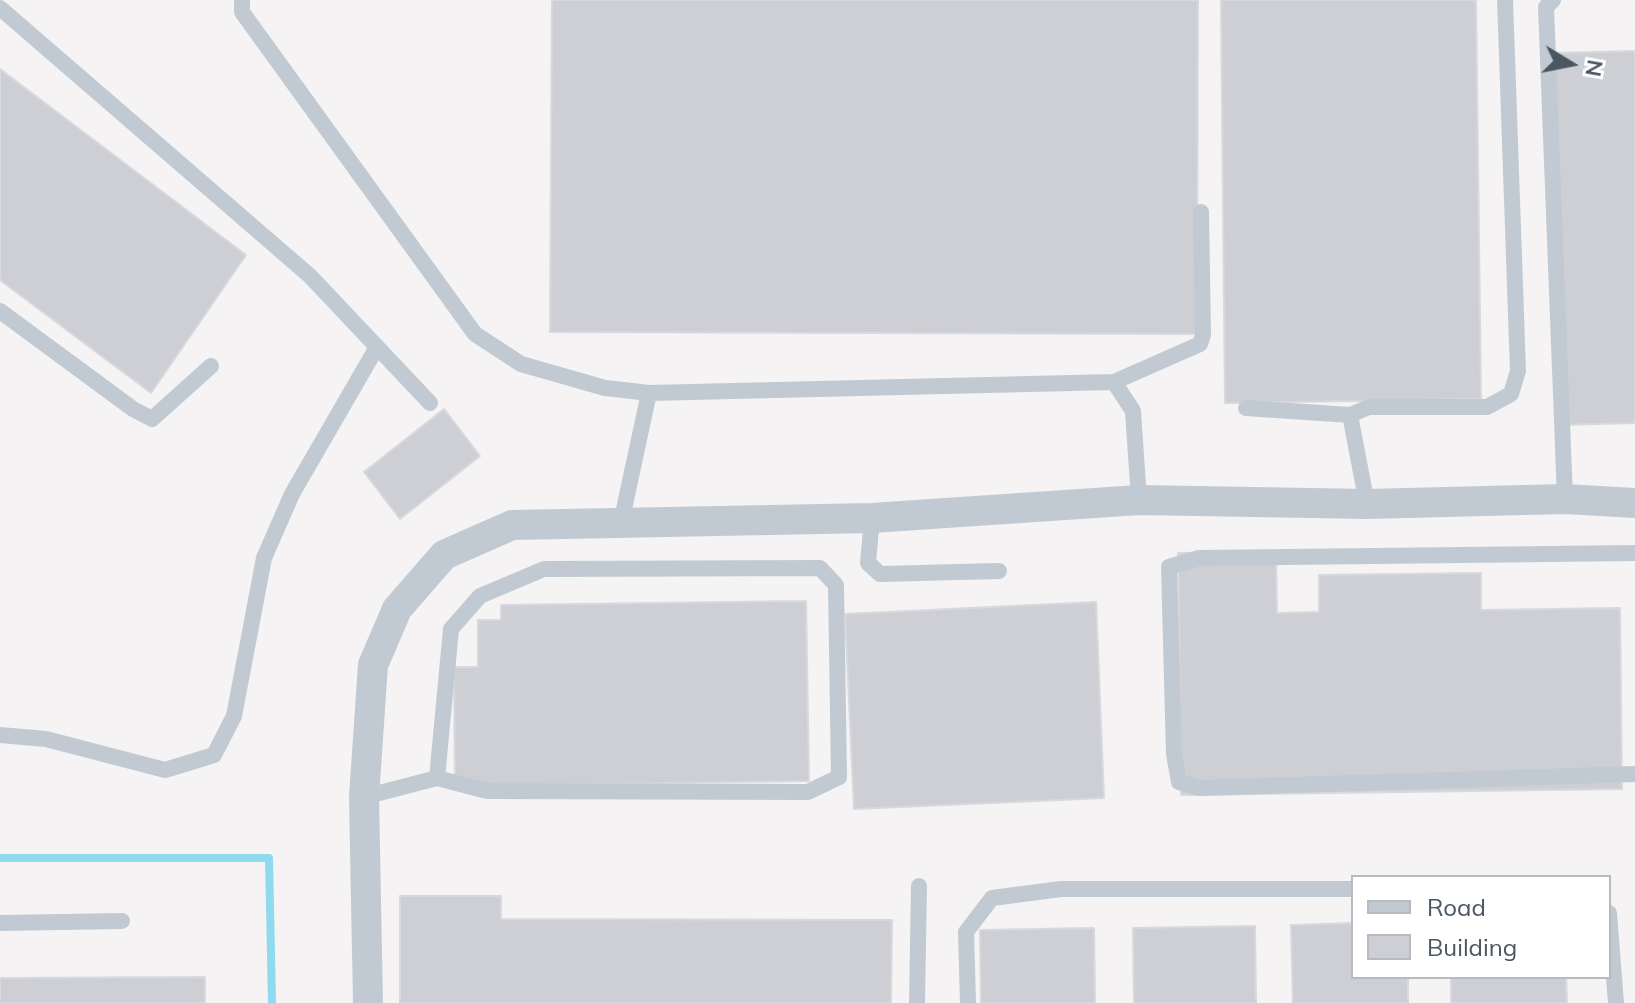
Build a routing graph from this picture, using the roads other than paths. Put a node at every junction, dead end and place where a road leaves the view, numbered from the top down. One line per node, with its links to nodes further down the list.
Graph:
1 (242, 0): 10 (lane)
2 (1505, 0): 13 (lane)
3 (1553, 0): 14 (lane)
4 (0, 8): 7 (lane)
5 (1201, 212): 9 (lane)
6 (0, 311): 8 (lane)
7 (377, 347): 11 (lane); 22 (lane)
8 (211, 366)
9 (1114, 382): 10 (lane); 15 (lane)
10 (649, 393): 19 (lane)
11 (430, 403)
12 (1246, 408): 13 (lane)
13 (1350, 415): 17 (lane)
14 (1565, 499): 16 (street); 17 (street)
15 (1139, 500): 17 (street); 18 (street)
16 (1635, 503)
17 (1367, 504)
18 (872, 518): 19 (street); 21 (lane)
19 (621, 523): 25 (street)
20 (1635, 553): 23 (lane)
21 (999, 571)
22 (0, 735)
23 (1635, 774)
24 (437, 778): 24 (lane); 25 (lane)
25 (364, 797): 31 (street)
26 (919, 886): 32 (lane)
27 (1351, 889): 33 (lane)
28 (122, 921): 29 (lane)
29 (0, 923)
30 (1611, 939): 34 (lane)
31 (368, 1003)
32 (917, 1003)
33 (968, 1003)
34 (1616, 1003)

